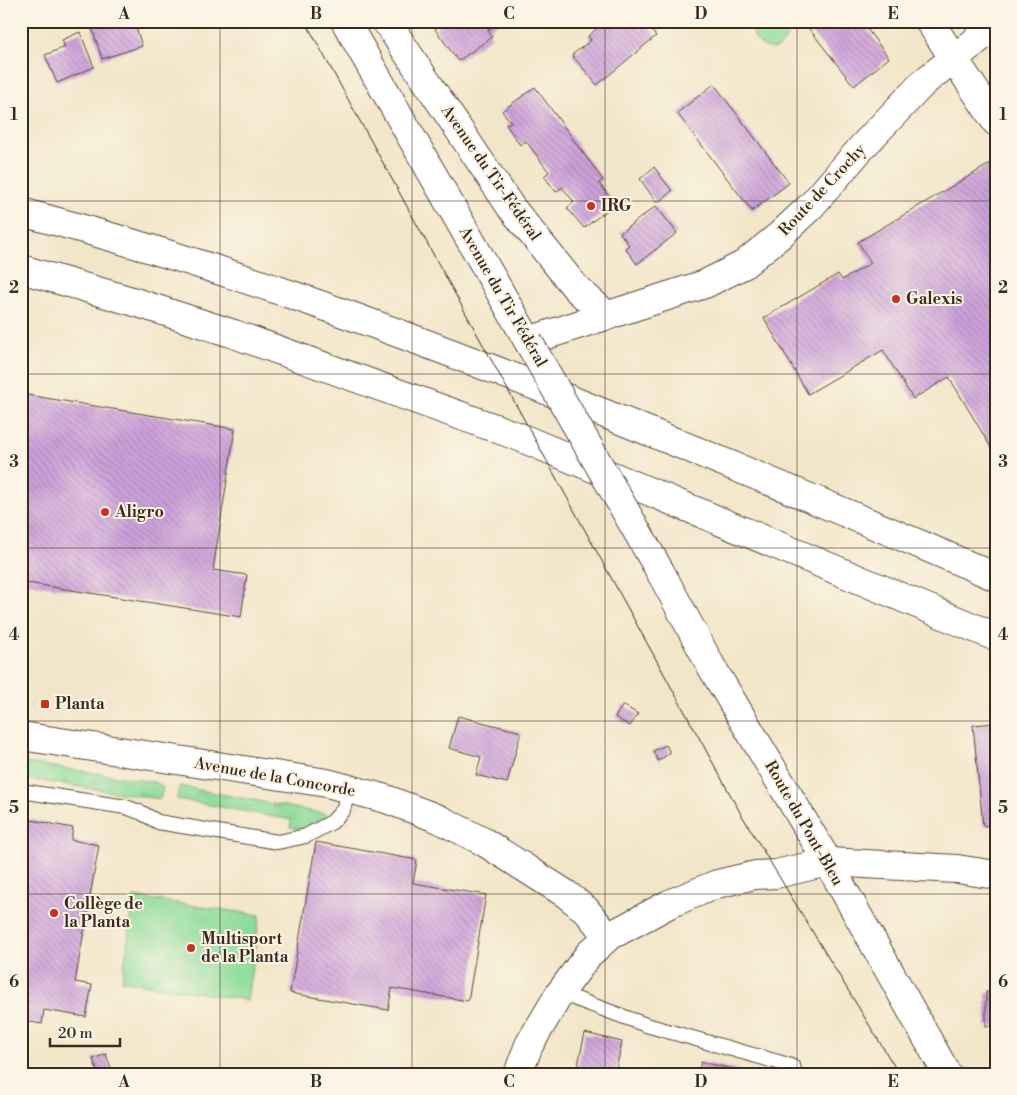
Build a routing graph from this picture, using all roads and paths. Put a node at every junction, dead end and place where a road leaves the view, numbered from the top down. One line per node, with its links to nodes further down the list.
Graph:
1 (345, 21): 10 (main road, Avenue du Tir Fédéral)
2 (386, 21): 9 (main road, Avenue du Tir-Fédéral)
3 (929, 21): 5 (main road)
4 (996, 25): 5 (main road, Route de Crochy)
5 (954, 58): 6 (main road); 9 (main road, Route de Crochy)
6 (996, 122)
7 (21, 212): 12 (main road)
8 (21, 269): 13 (main road)
9 (607, 316): 10 (main road, Route de Crochy)
10 (528, 341): 11 (main road, Avenue du Tir Fédéral, bridge)
11 (661, 573): 17 (main road, Route du Pont-Bleu)
12 (992, 576)
13 (996, 637)
14 (21, 736): 15 (main road, Avenue de la Concorde)
15 (349, 789): 16 (lane); 19 (main road, Avenue de la Concorde)
16 (21, 791)
17 (828, 862): 18 (main road); 19 (main road); 23 (main road, Route du Pont-Bleu)
18 (996, 875)
19 (608, 937): 20 (main road)
20 (560, 993): 21 (main road); 22 (lane)
21 (518, 1074)
22 (796, 1074)
23 (947, 1074)

